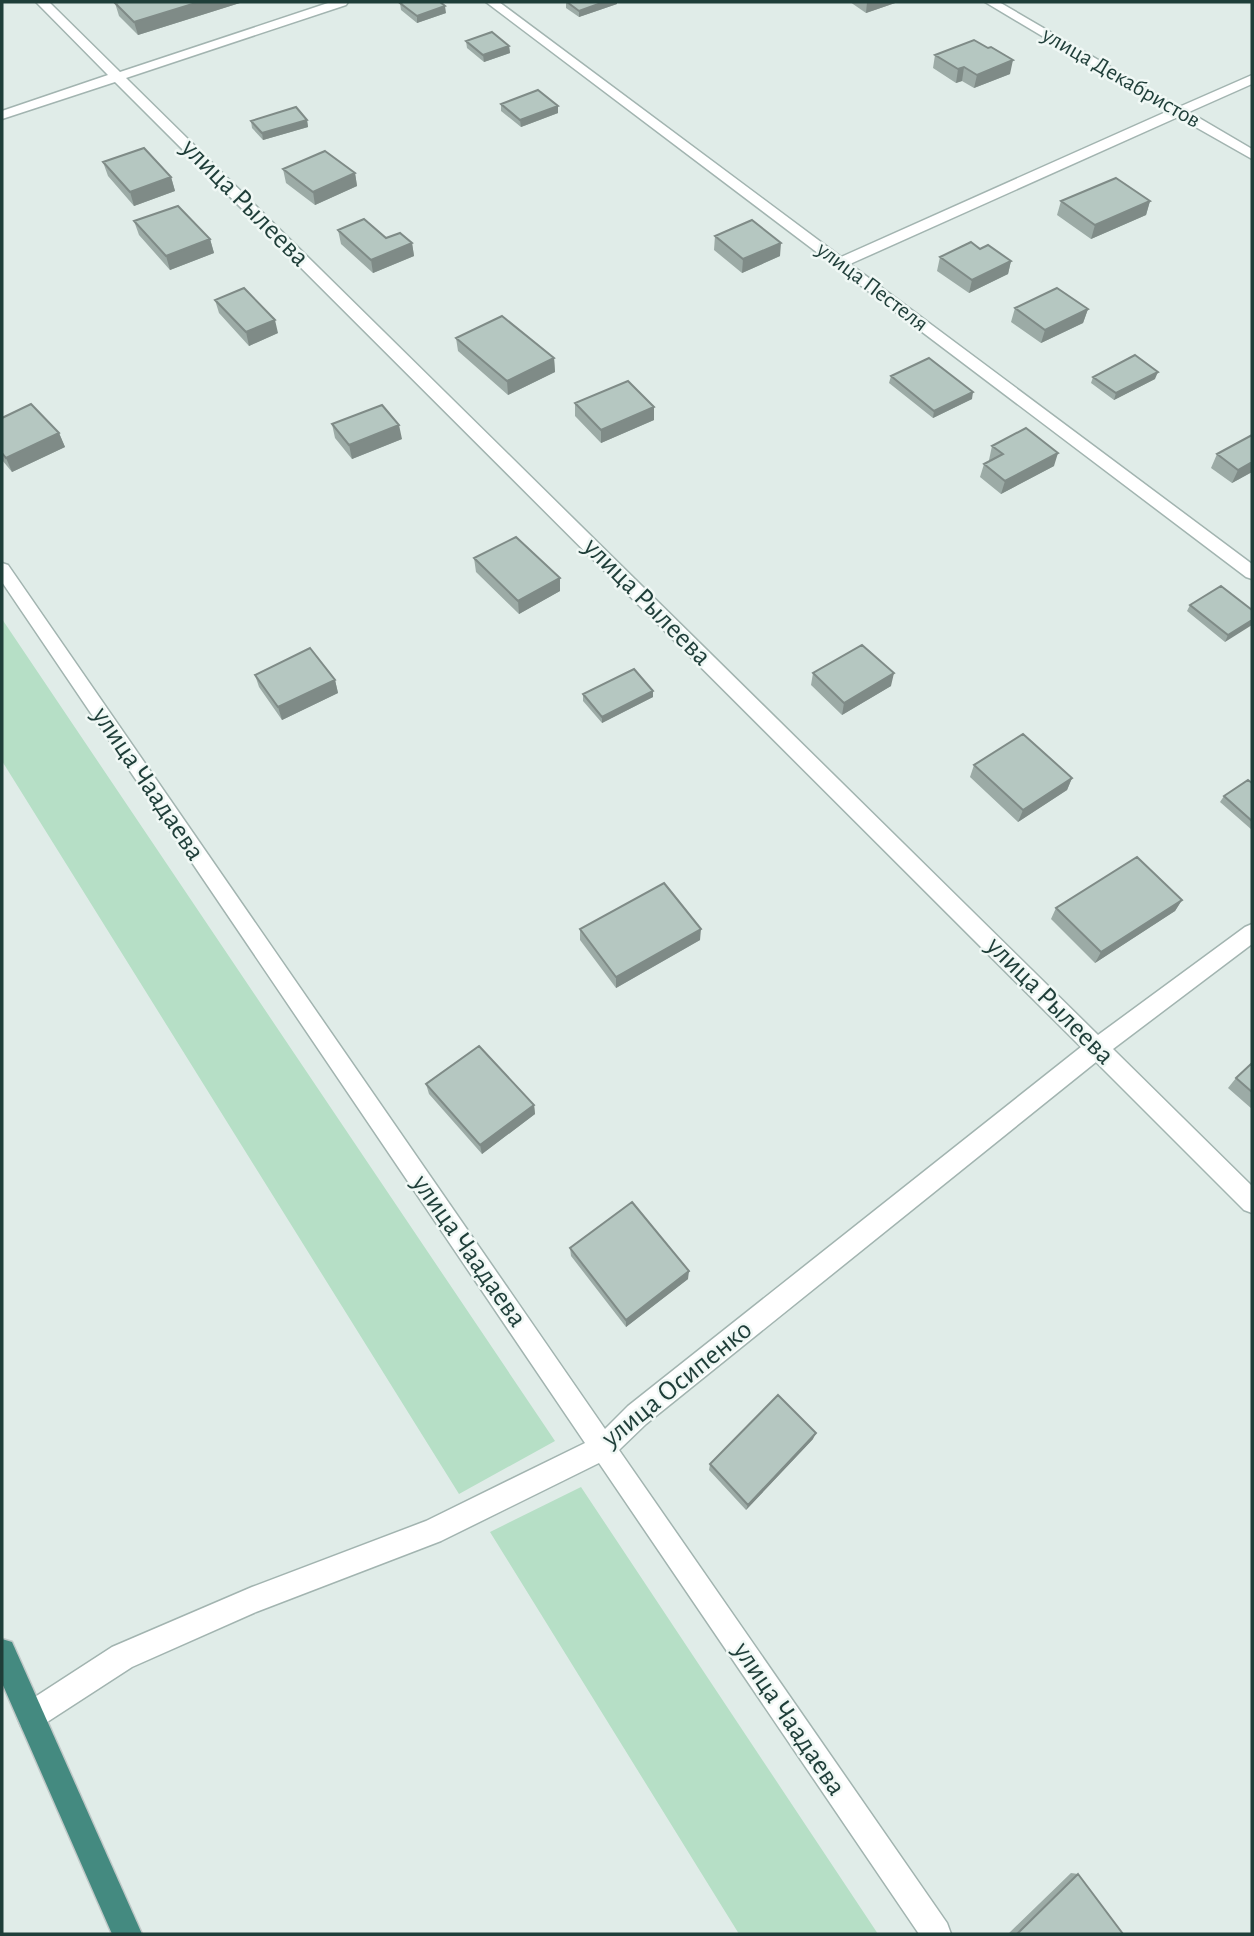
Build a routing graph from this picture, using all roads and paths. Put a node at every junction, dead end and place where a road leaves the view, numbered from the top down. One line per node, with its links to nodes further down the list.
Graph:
1 (42, 2): 5 (street, улица Рылеева)
2 (342, 2): 5 (street)
3 (492, 2): 10 (street, улица Пестеля)
4 (991, 2): 7 (street, улица Декабристов)
5 (116, 75): 8 (street); 14 (street, улица Рылеева)
6 (1252, 79): 7 (street)
7 (1180, 113): 9 (street, улица Декабристов); 10 (street)
8 (2, 115)
9 (1252, 155)
10 (840, 263): 12 (street, улица Пестеля)
11 (2, 569): 16 (street, улица Чаадаева)
12 (1252, 573)
13 (1252, 933): 14 (street, улица Осипенко)
14 (1097, 1048): 15 (street, улица Рылеева); 16 (street, улица Осипенко)
15 (1252, 1202)
16 (604, 1447): 18 (street, улица Осипенко); 20 (street, улица Чаадаева)
17 (2, 1652): 18 (highway)
18 (31, 1716): 19 (highway)
19 (127, 1934)
20 (936, 1934)

